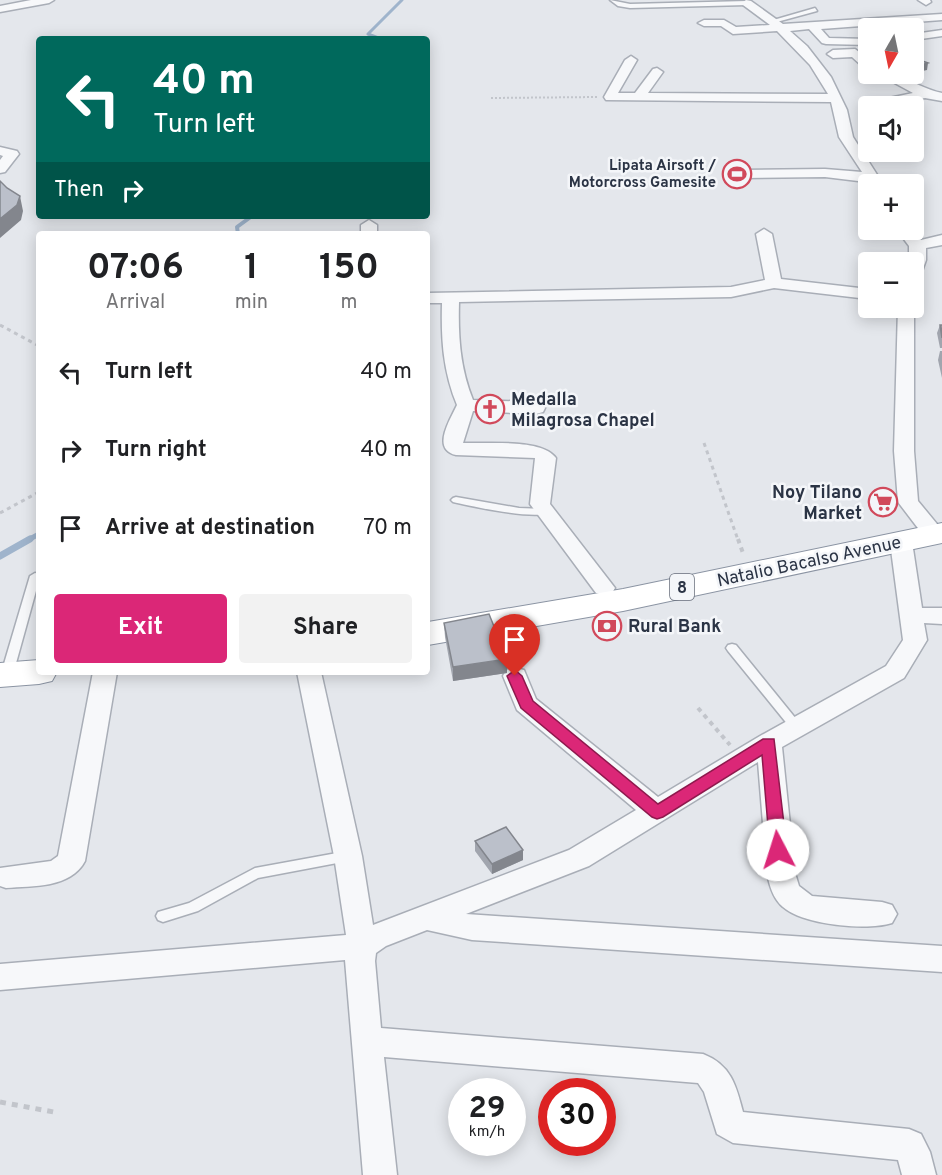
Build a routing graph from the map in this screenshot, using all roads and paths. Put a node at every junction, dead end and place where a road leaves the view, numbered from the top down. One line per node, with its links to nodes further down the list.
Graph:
1 (49, 0): 5 (street)
2 (613, 0): 4 (lane)
3 (765, 2): 4 (street)
4 (747, 3): 8 (street)
5 (0, 9)
6 (815, 10): 8 (lane)
7 (942, 17): 10 (street)
8 (773, 21): 11 (street)
9 (704, 23): 11 (street)
10 (812, 26): 11 (street); 14 (street)
11 (784, 29): 15 (street)
12 (942, 33): 13 (street)
13 (924, 36)
14 (858, 42)
15 (811, 56): 16 (street); 26 (street)
16 (858, 57)
17 (631, 60): 22 (street)
18 (657, 72): 23 (street)
19 (904, 84): 20 (street)
20 (925, 94): 21 (street); 24 (street)
21 (916, 96)
22 (610, 97): 23 (street); 25 (path)
23 (639, 97): 26 (street)
24 (942, 97)
25 (491, 98)
26 (835, 98): 28 (street)
27 (858, 109): 28 (street)
28 (841, 111): 32 (street)
29 (0, 151): 30 (street)
30 (0, 169)
31 (741, 174): 33 (street)
32 (870, 174)
33 (858, 178)
34 (764, 234): 39 (street)
35 (914, 240): 37 (street)
36 (942, 240): 37 (street)
37 (918, 245): 38 (street)
38 (920, 252)
39 (774, 283): 40 (street); 42 (street)
40 (858, 293)
41 (430, 298): 42 (street)
42 (451, 299): 46 (street)
43 (906, 318): 53 (street)
44 (0, 326): 45 (path)
45 (36, 344)
46 (466, 405): 47 (street); 51 (street)
47 (536, 408)
48 (704, 443): 54 (path)
49 (36, 494): 52 (path)
50 (456, 500): 51 (lane)
51 (545, 512): 56 (street)
52 (0, 513)
53 (929, 530): 54 (highway, Natalio Bacalso Avenue / 8); 57 (street); 60 (highway, Natalio Bacalso Avenue / 8)
54 (745, 559): 56 (highway, Natalio Bacalso Avenue / 8)
55 (35, 576): 62 (lane)
56 (604, 588): 58 (highway, Natalio Bacalso Avenue / 8)
57 (913, 615): 59 (street); 67 (street)
58 (430, 616)
59 (942, 616)
60 (430, 634)
61 (732, 648): 67 (lane)
62 (15, 674)
63 (104, 675): 72 (street)
64 (310, 675): 71 (street)
65 (515, 676): 70 (street)
66 (698, 708): 69 (path)
67 (797, 728): 68 (street)
68 (768, 743): 69 (street); 73 (street)
69 (742, 760): 70 (street)
70 (657, 812): 75 (street)
71 (348, 856): 74 (lane); 76 (street)
72 (6, 877)
73 (882, 914)
74 (163, 916)
75 (428, 918): 76 (street); 77 (street)
76 (362, 946): 78 (street); 79 (street)
77 (942, 959)
78 (0, 977)
79 (366, 1041): 82 (street); 83 (street)
80 (0, 1101): 81 (path)
81 (59, 1113)
82 (380, 1175)
83 (919, 1175)

